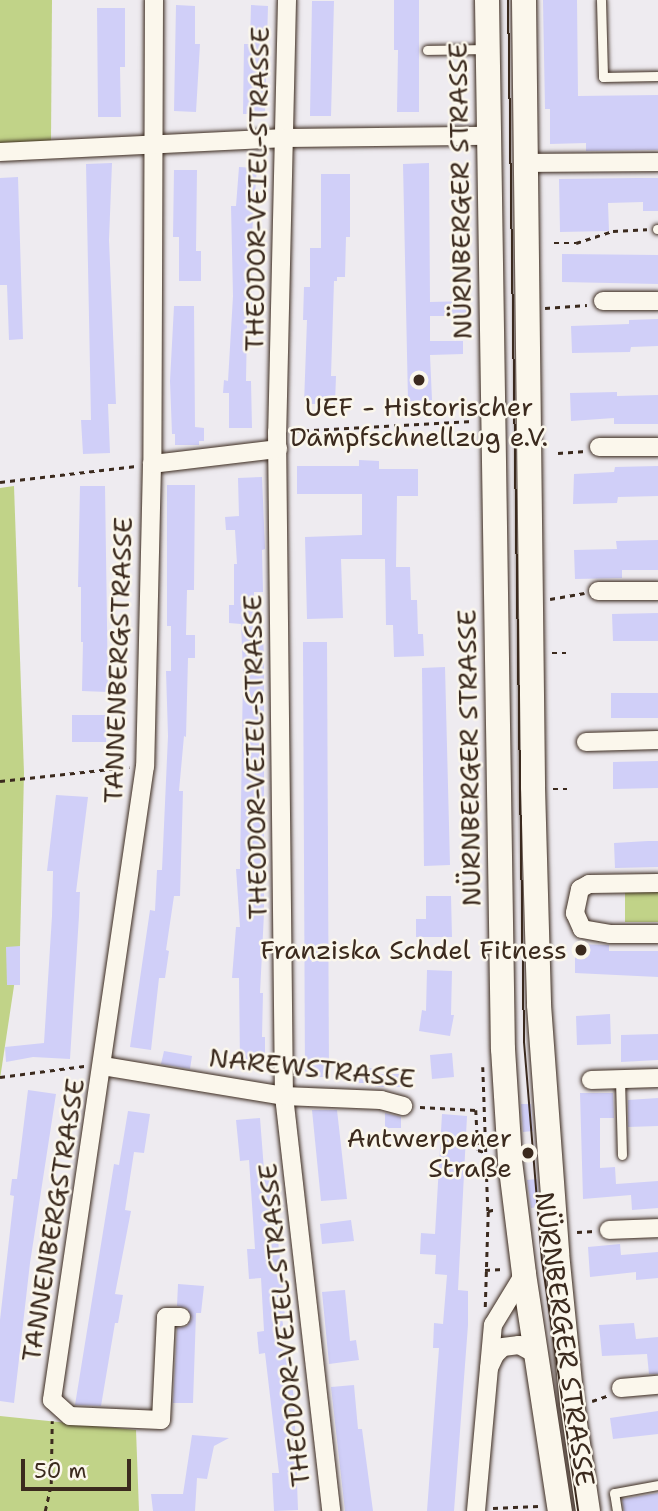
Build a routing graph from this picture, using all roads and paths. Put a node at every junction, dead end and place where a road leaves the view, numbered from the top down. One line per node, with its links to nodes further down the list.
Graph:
1 (154, 0): 11 (street, TANNENBERGSTRASSE)
2 (287, 0): 10 (street, THEODOR-VEIEL-STRASSE)
3 (487, 0): 6 (main road, NÜRNBERGER STRASSE)
4 (524, 0): 14 (main road, NÜRNBERGER STRASSE)
5 (600, 0): 8 (lane)
6 (488, 48): 7 (lane); 9 (main road, NÜRNBERGER STRASSE)
7 (427, 50)
8 (658, 76)
9 (490, 136): 10 (street); 20 (main road, NÜRNBERGER STRASSE)
10 (286, 138): 11 (street); 21 (street, THEODOR-VEIEL-STRASSE)
11 (152, 143): 12 (street); 25 (street, TANNENBERGSTRASSE)
12 (0, 152)
13 (658, 162): 14 (street)
14 (527, 163): 29 (main road, NÜRNBERGER STRASSE)
15 (657, 229): 16 (path)
16 (554, 243)
17 (603, 301): 18 (street); 19 (path)
18 (658, 301)
19 (554, 308)
20 (493, 420): 21 (path); 46 (main road, NÜRNBERGER STRASSE)
21 (277, 441): 25 (street); 41 (street, THEODOR-VEIEL-STRASSE)
22 (598, 447): 23 (street); 24 (path)
23 (658, 447)
24 (558, 453)
25 (152, 464): 26 (path); 32 (street, TANNENBERGSTRASSE)
26 (0, 482)
27 (598, 591): 28 (street); 29 (path)
28 (658, 591)
29 (531, 599): 57 (main road, NÜRNBERGER STRASSE)
30 (658, 740): 31 (street)
31 (586, 742)
32 (145, 765): 33 (path); 36 (street, TANNENBERGSTRASSE)
33 (0, 781)
34 (658, 883): 35 (street)
35 (658, 934)
36 (103, 1066): 37 (path); 41 (street, NAREWSTRASSE); 51 (street, TANNENBERGSTRASSE)
37 (0, 1077)
38 (658, 1078): 39 (street)
39 (620, 1079): 40 (street); 45 (lane)
40 (591, 1080)
41 (284, 1096): 42 (street, NAREWSTRASSE); 63 (street, THEODOR-VEIEL-STRASSE)
42 (403, 1105): 44 (path, NAREWSTRASSE)
43 (484, 1125): 44 (path)
44 (485, 1152): 47 (path)
45 (622, 1155)
46 (515, 1206): 47 (path); 50 (main road, NÜRNBERGER STRASSE)
47 (488, 1211): 52 (path)
48 (658, 1228): 49 (street)
49 (609, 1230)
50 (524, 1274): 52 (street); 53 (main road, NÜRNBERGER STRASSE)
51 (181, 1317)
52 (494, 1325): 54 (street)
53 (535, 1354): 54 (street); 61 (main road, NÜRNBERGER STRASSE)
54 (488, 1371): 60 (street)
55 (658, 1385): 56 (street)
56 (621, 1388): 57 (path)
57 (572, 1403): 64 (main road, NÜRNBERGER STRASSE)
58 (52, 1439): 62 (path)
59 (658, 1485): 65 (lane)
60 (476, 1509): 61 (path)
61 (549, 1509)
62 (45, 1511)
63 (331, 1511)
64 (589, 1511)
65 (617, 1511)

